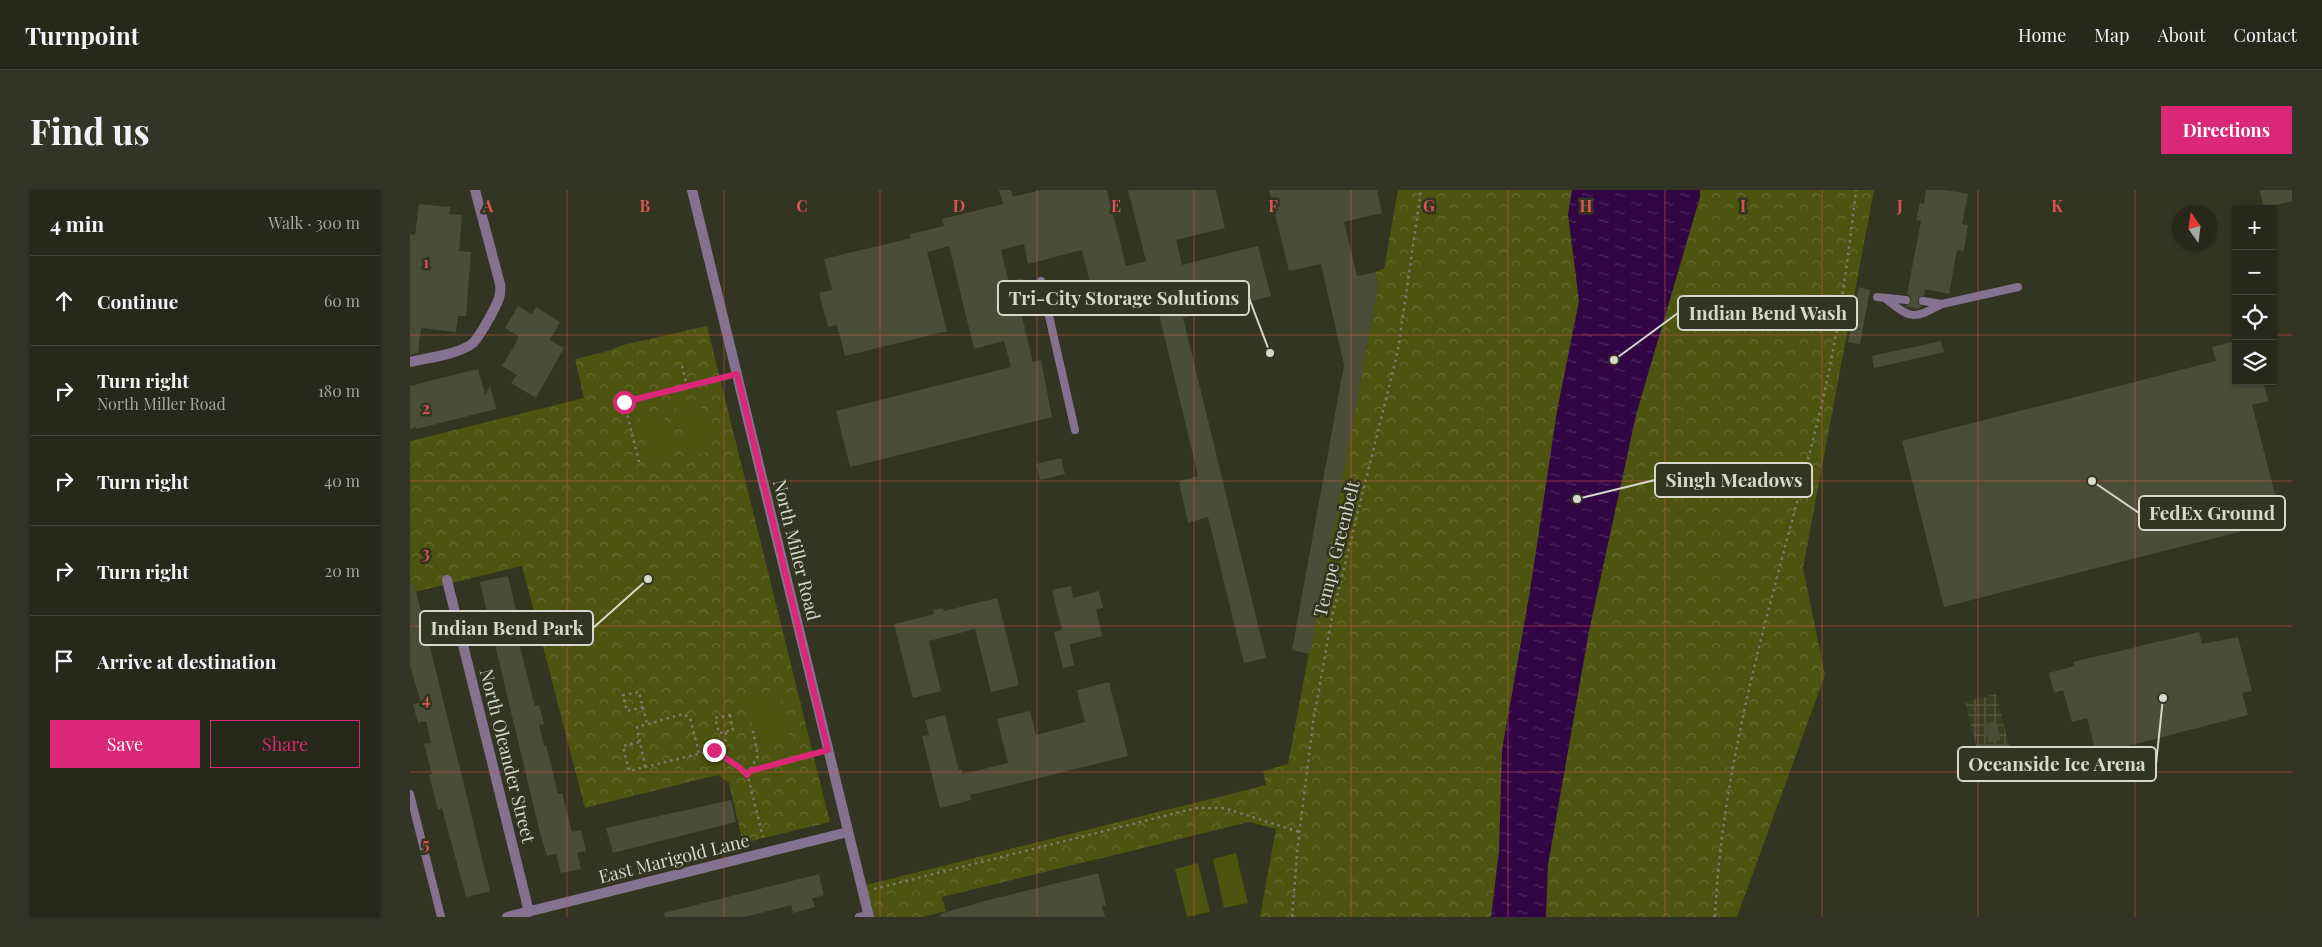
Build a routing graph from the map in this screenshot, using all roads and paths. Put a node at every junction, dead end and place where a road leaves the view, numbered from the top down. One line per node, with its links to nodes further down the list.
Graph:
1 (475, 190): 10 (street)
2 (692, 190): 12 (street, North Miller Road)
3 (1421, 190): 30 (path, Tempe Greenbelt)
4 (1856, 190): 38 (path)
5 (1041, 281): 14 (lane)
6 (2018, 287): 9 (lane)
7 (1906, 300): 9 (lane)
8 (1922, 301): 9 (lane)
9 (1942, 304)
10 (410, 362)
11 (682, 366): 13 (path)
12 (737, 374): 13 (path); 22 (street, North Miller Road)
13 (687, 386): 15 (path)
14 (1075, 430)
15 (639, 462)
16 (447, 580): 33 (street, North Oleander Street)
17 (643, 707): 17 (path); 18 (path)
18 (647, 724): 21 (path); 24 (path)
19 (753, 731): 26 (path)
20 (726, 732): 20 (path); 23 (path)
21 (639, 742): 25 (path); 25 (path)
22 (828, 750): 26 (path); 29 (street, North Miller Road)
23 (720, 753): 24 (path); 27 (path)
24 (699, 754): 25 (path)
25 (645, 767)
26 (750, 771): 27 (path)
27 (747, 775): 31 (path)
28 (410, 794): 35 (lane)
29 (848, 832): 32 (street, North Miller Road); 33 (street, East Marigold Lane)
30 (1299, 832): 32 (path); 37 (path, Tempe Greenbelt)
31 (763, 837)
32 (863, 892): 34 (street, North Miller Road)
33 (529, 912): 36 (street, East Marigold Lane)
34 (865, 916)
35 (441, 917)
36 (508, 917)
37 (1292, 917)
38 (1715, 917)

